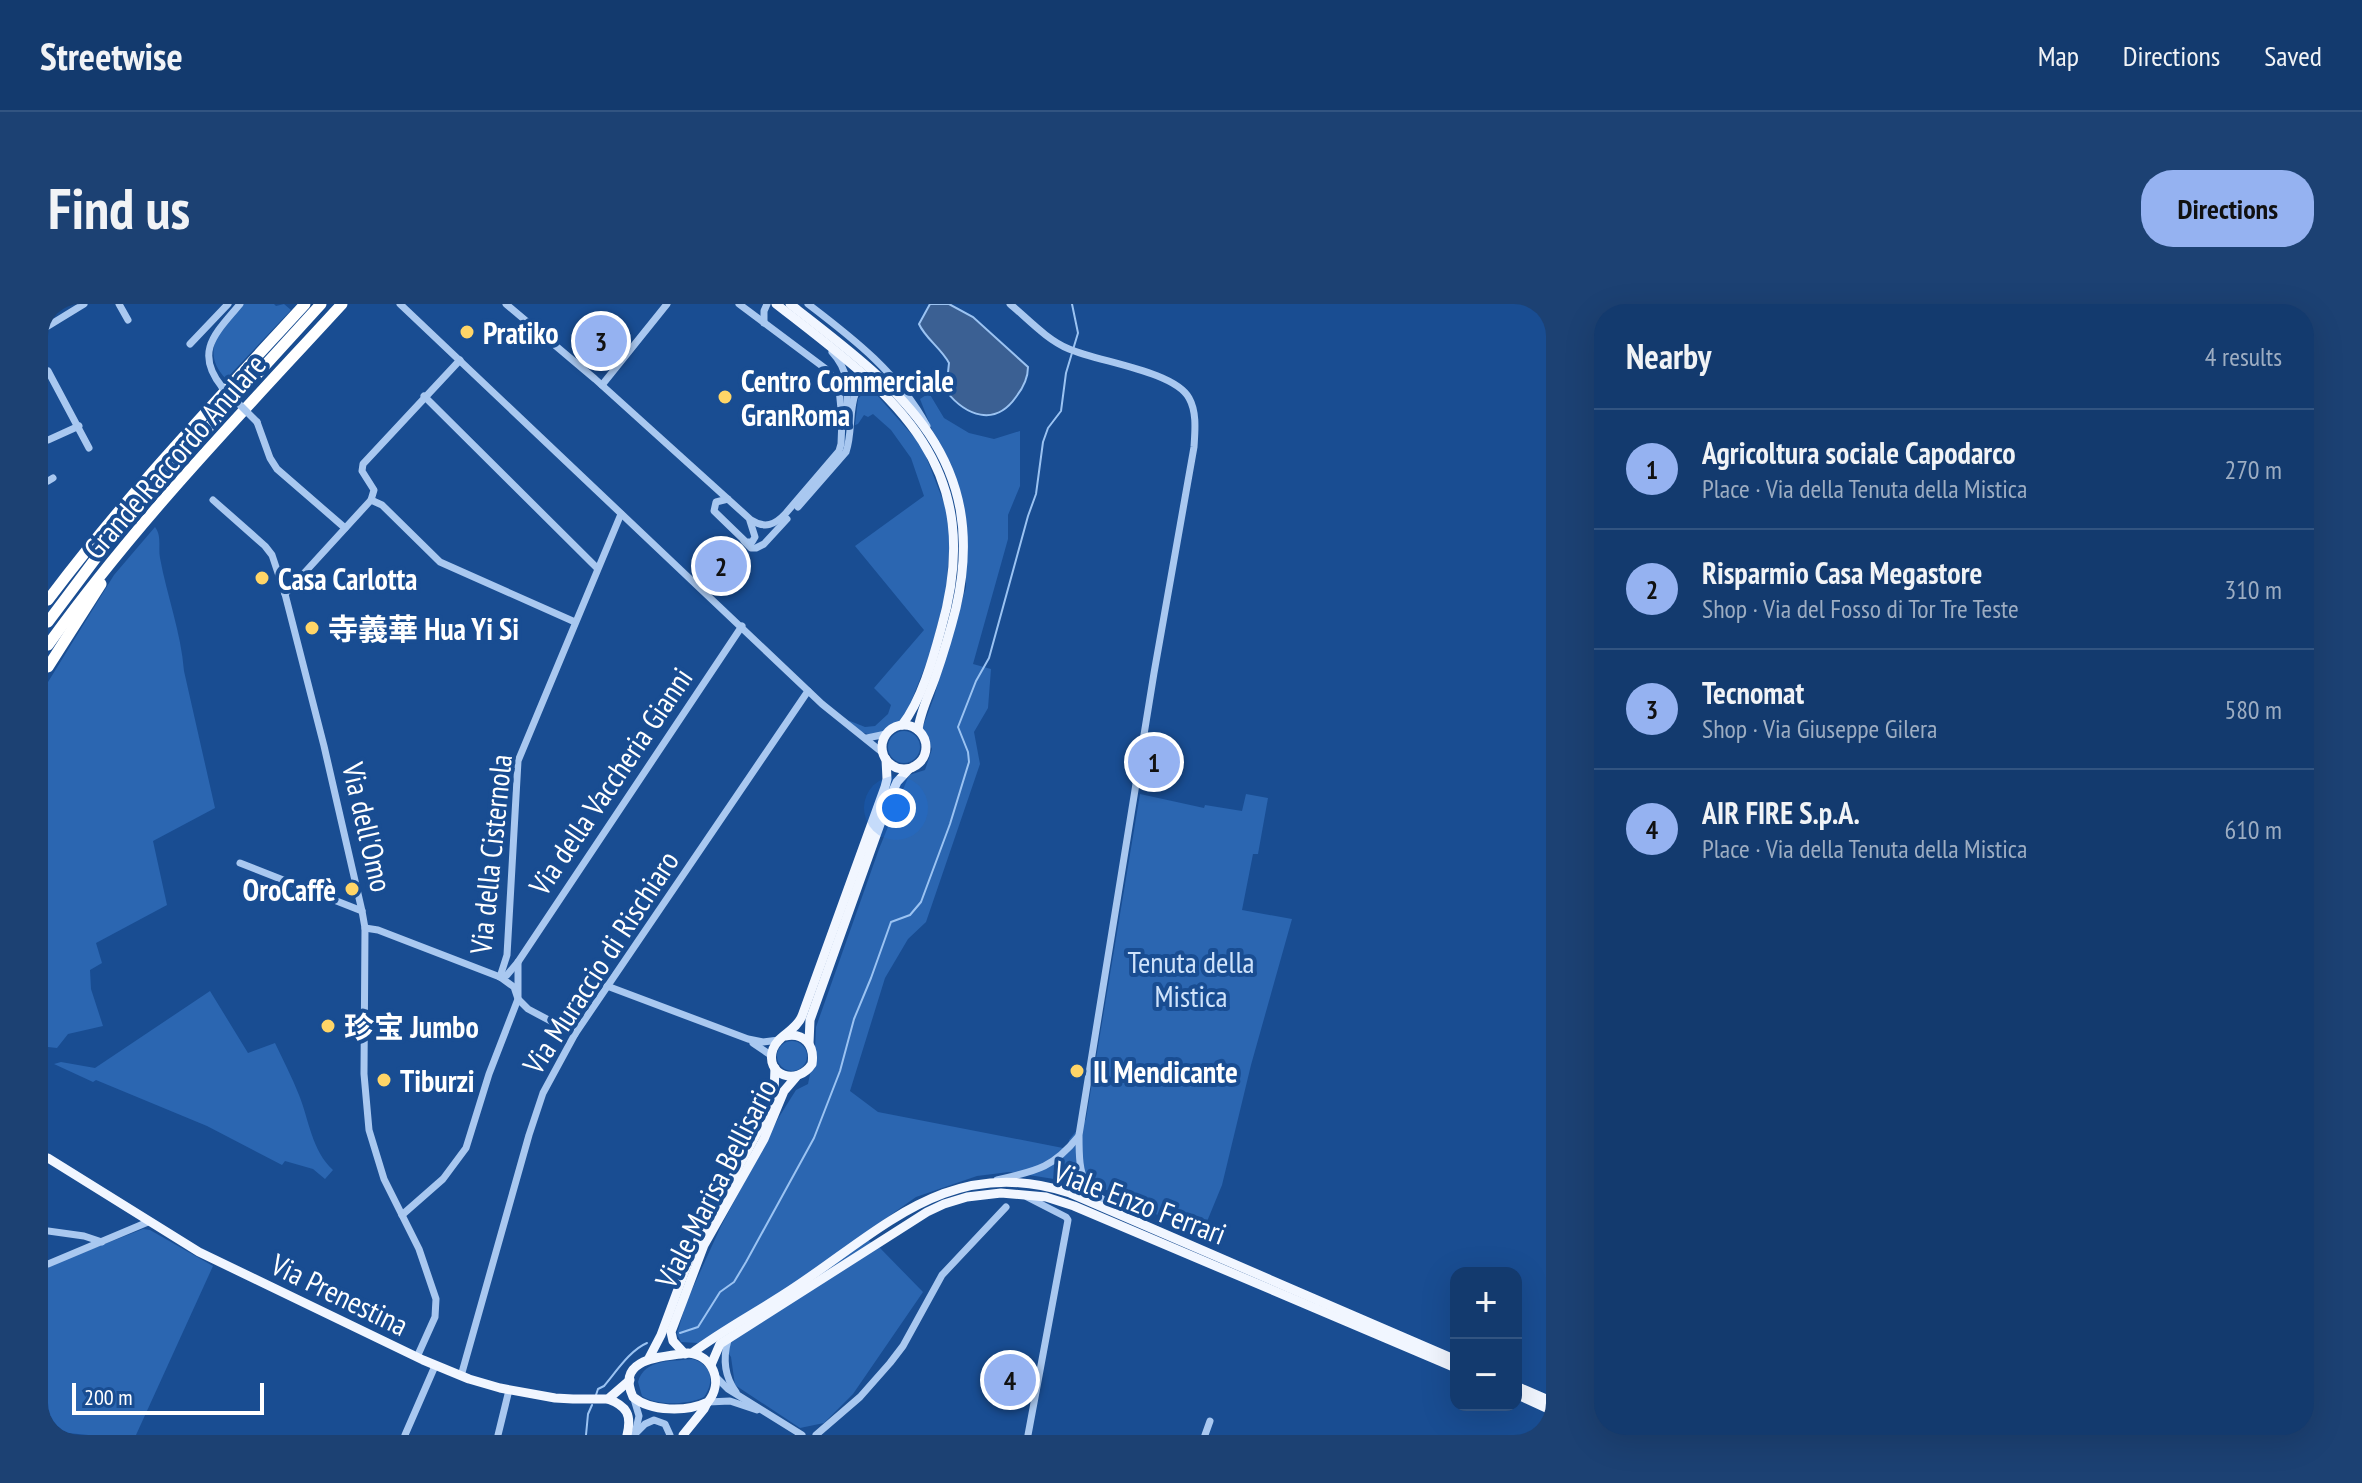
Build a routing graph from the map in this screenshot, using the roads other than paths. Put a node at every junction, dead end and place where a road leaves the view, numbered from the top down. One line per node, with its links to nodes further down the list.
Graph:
1 (84, 304): 19 (street)
2 (119, 304): 17 (street)
3 (228, 304): 20 (street)
4 (240, 304): 36 (street, bridge)
5 (305, 304): 38 (highway)
6 (321, 304): 44 (highway, Grande Raccordo Anulare)
7 (342, 304): 39 (highway, Grande Raccordo Anulare)
8 (400, 304): 21 (street)
9 (506, 304): 23 (street)
10 (667, 304): 23 (street)
11 (739, 304): 18 (street)
12 (767, 304): 18 (street)
13 (776, 304): 16 (main road)
14 (808, 304): 30 (street)
15 (1010, 304): 71 (street)
16 (790, 310): 25 (main road); 29 (street); 30 (main road)
17 (128, 320)
18 (764, 323): 29 (street)
19 (48, 326)
20 (190, 344)
21 (460, 360): 24 (street); 34 (street)
22 (48, 371): 26 (street)
23 (602, 385): 31 (street)
24 (424, 396): 33 (street); 40 (street)
25 (895, 405): 37 (street); 50 (main road)
26 (79, 426): 27 (street); 28 (street)
27 (48, 440)
28 (89, 448)
29 (839, 451): 35 (street)
30 (941, 452): 51 (main road)
31 (728, 499): 35 (street); 37 (street)
32 (213, 500): 42 (street, Via dell'Omo)
33 (371, 500): 36 (street); 45 (street)
34 (621, 514): 40 (street, Via della Cisternola); 46 (street)
35 (749, 519): 37 (street)
36 (345, 528): 42 (street)
37 (744, 541)
38 (89, 544): 41 (highway); 43 (highway)
39 (125, 544): 47 (highway, Grande Raccordo Anulare); 48 (highway)
40 (597, 568): 45 (street, Via della Cisternola)
41 (48, 587)
42 (285, 594): 57 (street, Via dell'Omo)
43 (48, 600)
44 (48, 622)
45 (575, 622): 59 (street, Via della Cisternola)
46 (742, 626): 49 (street); 60 (street, Via della Vaccheria Gianni)
47 (48, 645)
48 (48, 667)
49 (808, 691): 53 (street); 62 (street, Via Muraccio di Rischiaro)
50 (902, 725): 51 (main road); 52 (main road)
51 (918, 730): 55 (main road)
52 (886, 734): 53 (street); 54 (main road)
53 (865, 738): 54 (street)
54 (884, 756): 55 (main road); 65 (main road)
55 (909, 769): 67 (main road)
56 (240, 863): 57 (street)
57 (362, 911): 58 (street, Via dell'Omo)
58 (365, 928): 61 (street); 76 (street, Via dell'Omo)
59 (506, 958): 60 (street); 61 (street, Via della Cisternola)
60 (518, 962): 61 (street, Via della Vaccheria Gianni); 63 (street)
61 (500, 977): 63 (street)
62 (607, 986): 64 (street, Via Muraccio di Rischiaro); 66 (street)
63 (518, 999): 64 (street); 76 (street)
64 (575, 1034): 90 (street, Via Muraccio di Rischiaro)
65 (782, 1038): 66 (street); 67 (main road); 68 (main road)
66 (748, 1039): 68 (street)
67 (809, 1043): 70 (main road)
68 (772, 1056): 69 (main road)
69 (775, 1068): 70 (main road); 86 (main road, Viale Marisa Bellisario)
70 (796, 1077): 83 (main road, Viale Marisa Bellisario)
71 (1079, 1135): 73 (street); 77 (street)
72 (48, 1158): 78 (main road, Via Prenestina)
73 (988, 1182): 77 (main road, Viale Enzo Ferrari); 83 (main road, Viale Enzo Ferrari)
74 (1019, 1193): 82 (main road, Viale Enzo Ferrari); 88 (main road, Viale Enzo Ferrari); 112 (street)
75 (1006, 1207): 111 (street)
76 (402, 1215): 84 (street, Via dell'Omo)
77 (1129, 1217): 85 (main road, Viale Enzo Ferrari)
78 (148, 1222): 80 (street); 84 (main road, Via Prenestina)
79 (48, 1231): 80 (street)
80 (102, 1242): 81 (street)
81 (48, 1264)
82 (728, 1340): 87 (main road, Viale Enzo Ferrari); 95 (street)
83 (688, 1354): 86 (main road); 87 (main road)
84 (417, 1357): 89 (main road, Via Prenestina)
85 (1450, 1357)
86 (649, 1358): 92 (main road)
87 (711, 1365): 91 (main road)
88 (1450, 1365)
89 (435, 1366): 90 (main road, Via Prenestina); 104 (street)
90 (461, 1376): 94 (main road, Via Prenestina)
91 (716, 1377): 95 (street); 100 (main road)
92 (630, 1380): 96 (main road); 98 (main road)
93 (1522, 1389): 99 (main road)
94 (509, 1390): 98 (main road, Via Prenestina); 105 (street)
95 (737, 1394): 102 (street)
96 (633, 1397): 100 (main road); 107 (street)
97 (1522, 1397): 101 (main road)
98 (598, 1399): 106 (main road)
99 (1546, 1399)
100 (707, 1402): 102 (street); 109 (main road)
101 (1546, 1408)
102 (766, 1413): 110 (street)
103 (1210, 1421): 113 (street)
104 (405, 1435)
105 (498, 1435)
106 (627, 1435)
107 (634, 1435): 108 (street)
108 (670, 1435)
109 (683, 1435)
110 (802, 1435)
111 (816, 1435)
112 (1028, 1435)
113 (1205, 1435)

